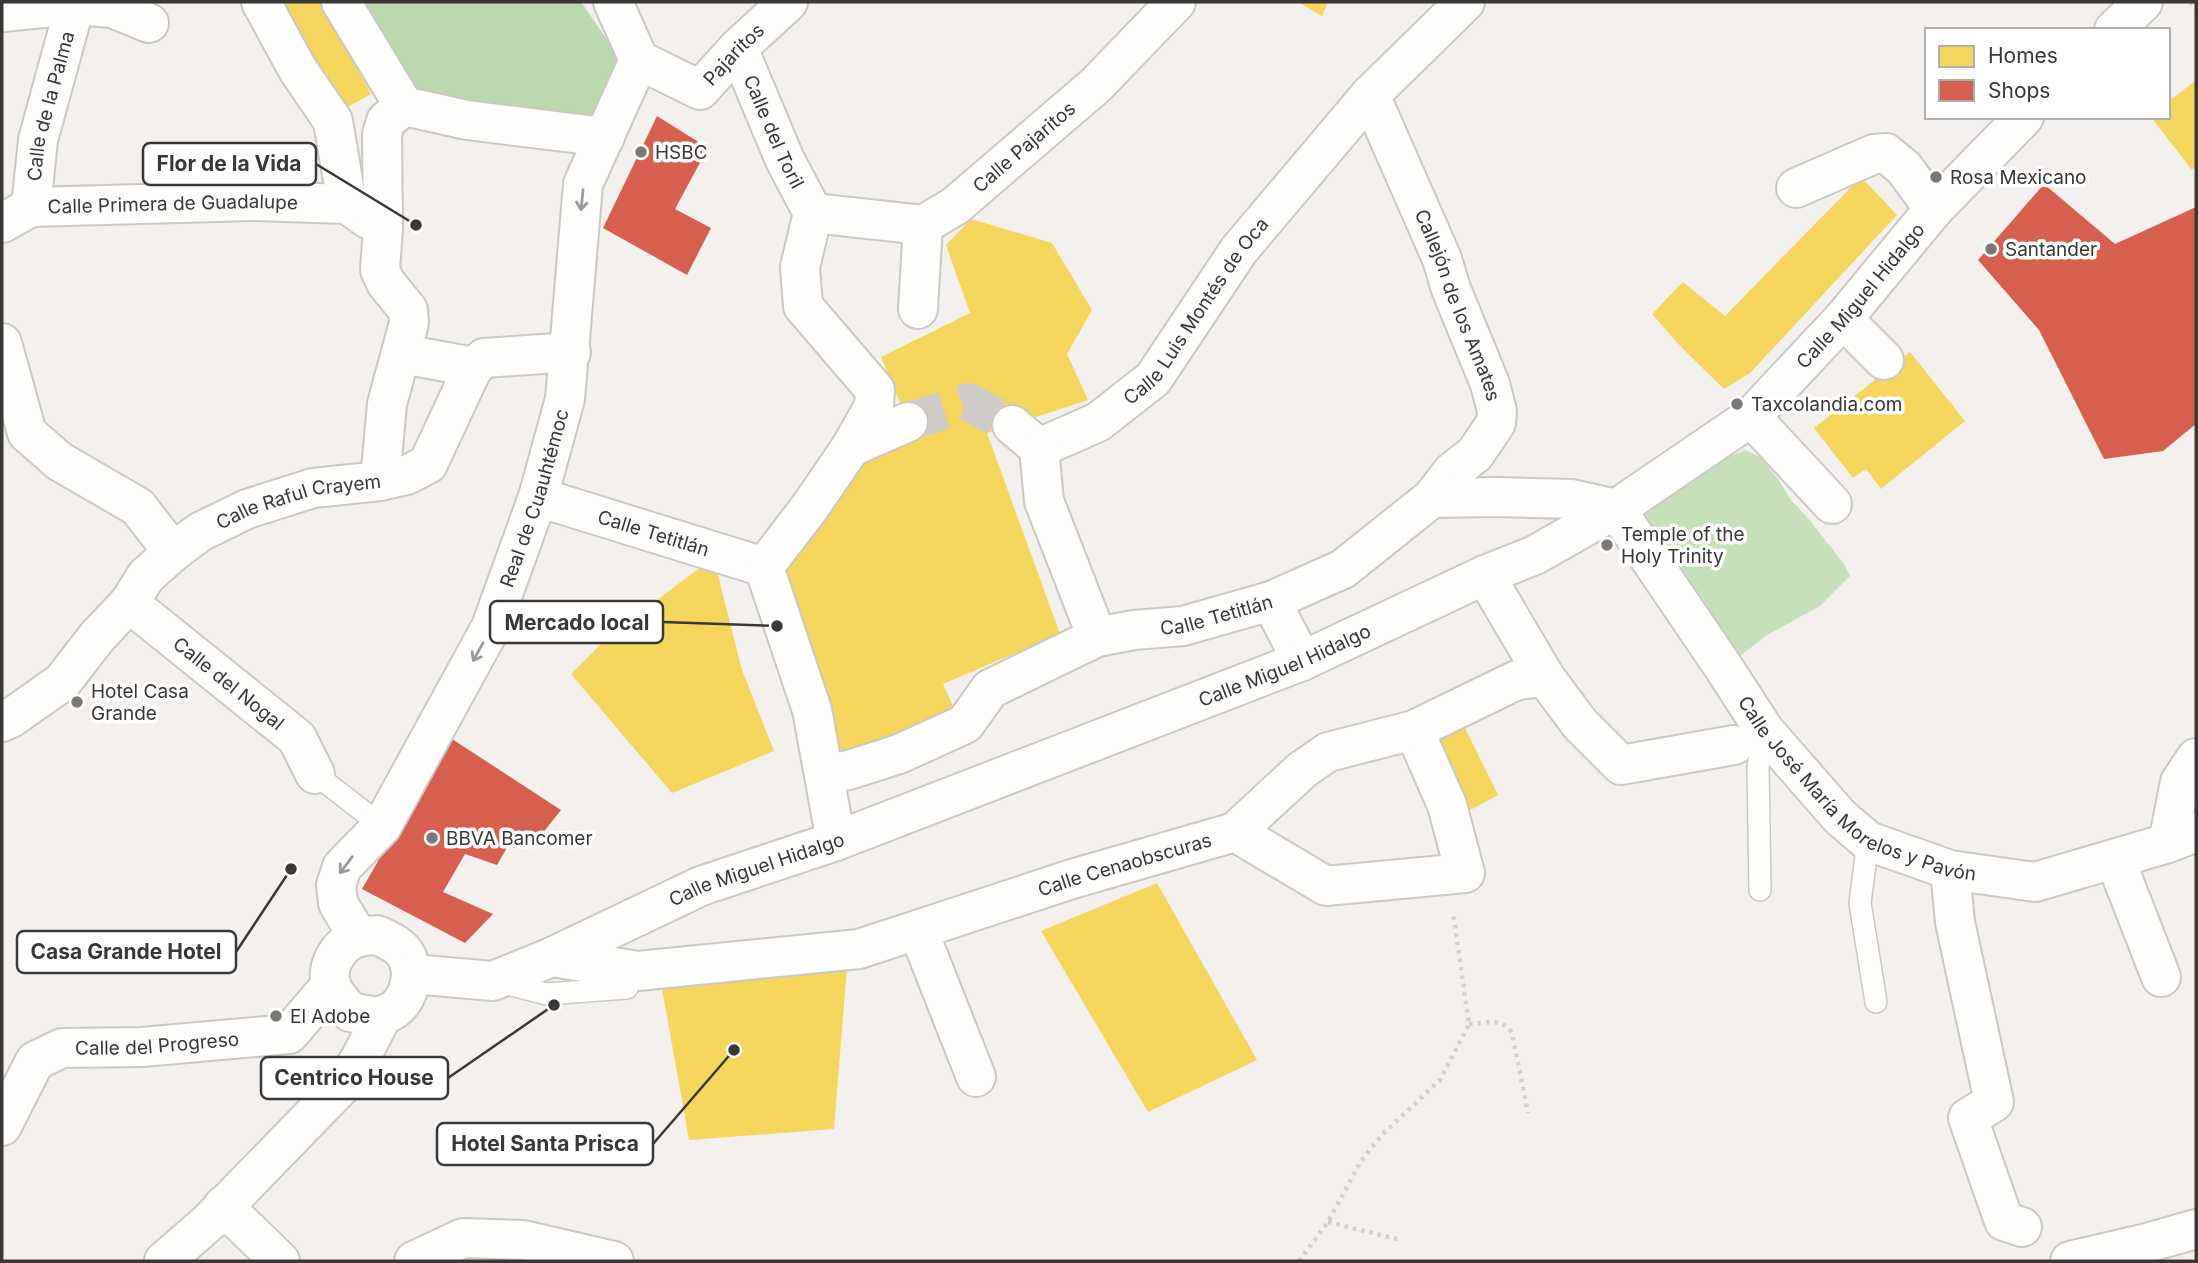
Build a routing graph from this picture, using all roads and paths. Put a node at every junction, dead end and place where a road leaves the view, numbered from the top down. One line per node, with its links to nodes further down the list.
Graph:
1 (261, 2): 21 (street)
2 (341, 2): 17 (street)
3 (613, 2): 15 (street)
4 (788, 2): 14 (street, Pajaritos)
5 (1176, 2): 25 (street, Calle Pajaritos)
6 (1465, 2): 16 (street, Calle Luis Montés de Oca)
7 (2143, 2): 13 (street)
8 (2190, 2): 10 (path)
9 (75, 5): 11 (street); 12 (street); 24 (street, Calle de la Palma)
10 (2196, 10)
11 (2, 12)
12 (149, 23)
13 (2116, 28)
14 (738, 48): 15 (street, Pajaritos); 23 (street, Calle del Toril)
15 (639, 60): 19 (street, Real de Cuauhtémoc)
16 (1370, 95): 39 (street, Callejón de los Amates); 47 (street, Calle Luis Montés de Oca)
17 (404, 106): 19 (street); 26 (street)
18 (2022, 119): 22 (street, Calle Miguel Hidalgo)
19 (605, 137): 30 (street, Real de Cuauhtémoc, one-way to 30)
20 (1796, 188): 22 (street)
21 (347, 204): 24 (street, Calle Primera de Guadalupe); 26 (street)
22 (1934, 209): 28 (street, Calle Miguel Hidalgo)
23 (813, 213): 25 (street); 36 (street)
24 (16, 215)
25 (923, 225): 27 (street)
26 (383, 229): 31 (street)
27 (918, 309)
28 (1843, 319): 32 (street); 34 (street, Calle Miguel Hidalgo)
29 (2, 343): 42 (street)
30 (571, 352): 33 (street); 38 (street, Real de Cuauhtémoc)
31 (402, 354): 33 (street); 37 (street)
32 (1884, 360)
33 (474, 367): 37 (street, Calle Raful Crayem)
34 (1751, 417): 40 (street); 41 (street, Calle Miguel Hidalgo)
35 (908, 422): 36 (street)
36 (851, 447): 43 (street)
37 (380, 481): 42 (street, Calle Raful Crayem)
38 (538, 497): 43 (street, Calle Tetitlán); 56 (street, Real de Cuauhtémoc, one-way to 56)
39 (1432, 498): 41 (street); 45 (street, Calle Tetitlán)
40 (1832, 504)
41 (1616, 509): 44 (street, Calle Miguel Hidalgo); 52 (street, Calle José María Morelos y Pavón)
42 (173, 552): 46 (street, Calle Raful Crayem)
43 (764, 567): 55 (street)
44 (1485, 575): 48 (street, Calle Miguel Hidalgo); 49 (street)
45 (1271, 601): 47 (street, Calle Tetitlán); 48 (street)
46 (129, 603): 50 (street, Calle Raful Crayem); 54 (street, Calle del Nogal)
47 (1097, 637): 55 (street, Calle Tetitlán)
48 (1302, 661): 59 (street, Calle Miguel Hidalgo)
49 (1545, 677): 51 (street, Calle Cenaobscuras); 52 (street)
50 (2, 722)
51 (1414, 730): 57 (street, Calle Cenaobscuras); 63 (street)
52 (1749, 738): 60 (street, Calle José María Morelos y Pavón); 64 (lane)
53 (2196, 758): 58 (street)
54 (314, 774): 56 (lane, Calle del Nogal)
55 (824, 774): 59 (street)
56 (382, 827): 66 (street, Real de Cuauhtémoc, one-way to 66)
57 (1235, 832): 63 (street); 65 (street, Calle Cenaobscuras)
58 (2182, 838): 61 (street, Calle José María Morelos y Pavón)
59 (835, 841): 67 (street, Calle Miguel Hidalgo)
60 (1868, 841): 62 (street, Calle José María Morelos y Pavón); 73 (lane)
61 (2115, 859): 62 (street, Calle José María Morelos y Pavón); 69 (street)
62 (1950, 870): 81 (street)
63 (1465, 873): 75 (path)
64 (1760, 890)
65 (918, 930): 67 (street, Calle Cenaobscuras); 76 (street)
66 (358, 937): 68 (street); 71 (street)
67 (552, 957): 70 (street, Calle Miguel Hidalgo)
68 (412, 974): 70 (street, Calle Miguel Hidalgo); 74 (street)
69 (2161, 977)
70 (493, 981): 72 (lane)
71 (331, 985): 74 (street); 78 (street, Calle del Progreso)
72 (627, 988)
73 (1876, 1002)
74 (382, 1016): 79 (street)
75 (1469, 1024): 77 (path); 80 (path)
76 (976, 1077)
77 (1528, 1113)
78 (2, 1126)
79 (223, 1206): 85 (street); 86 (street)
80 (1328, 1222): 83 (path); 89 (path)
81 (2022, 1227)
82 (2196, 1229): 84 (street)
83 (1401, 1240)
84 (2149, 1252): 90 (street)
85 (172, 1256)
86 (280, 1261)
87 (414, 1261): 88 (street)
88 (614, 1261)
89 (1299, 1261)
90 (2070, 1261)

